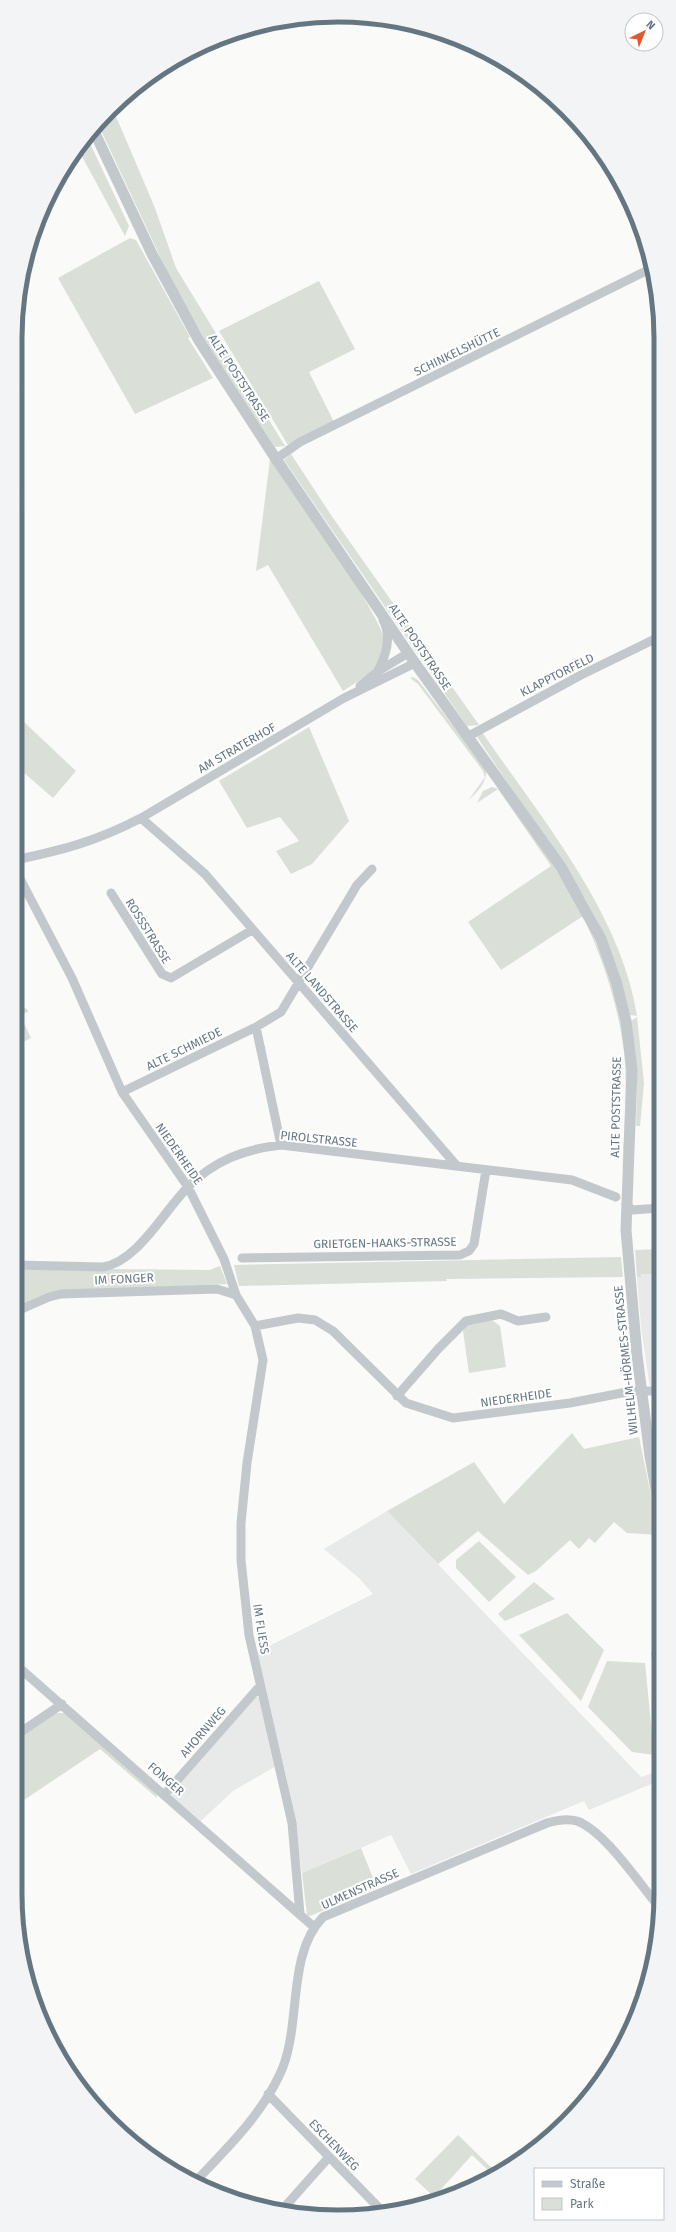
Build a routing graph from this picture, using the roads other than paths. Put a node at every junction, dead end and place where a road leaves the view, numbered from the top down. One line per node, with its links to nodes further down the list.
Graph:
1 (96, 135): 3 (street, ALTE POSTSTRASSE)
2 (647, 271): 3 (street, SCHINKELSHÜTTE)
3 (276, 458): 4 (street, ALTE POSTSTRASSE)
4 (371, 598): 6 (street, ALTE POSTSTRASSE); 8 (street, AM STRATERHOF)
5 (654, 639): 10 (street, KLAPPTORFELD)
6 (408, 653): 7 (street, ALTE POSTSTRASSE); 8 (street, AM STRATERHOF)
7 (415, 663): 9 (street, AM STRATERHOF); 10 (street, ALTE POSTSTRASSE)
8 (377, 672): 9 (street, AM STRATERHOF)
9 (344, 698): 11 (street, AM STRATERHOF)
10 (467, 737): 25 (street, ALTE POSTSTRASSE)
11 (141, 818): 12 (street); 16 (street, ALTE LANDSTRASSE)
12 (22, 858)
13 (372, 869): 17 (street, ALTE SCHMIEDE)
14 (22, 882): 19 (street, NIEDERHEIDE)
15 (111, 894): 16 (street, ROSSSTRASSE)
16 (252, 930): 17 (street, ALTE LANDSTRASSE)
17 (298, 984): 18 (street, ALTE SCHMIEDE); 21 (street, ALTE LANDSTRASSE)
18 (256, 1027): 19 (street, ALTE SCHMIEDE); 20 (street)
19 (122, 1092): 23 (street, NIEDERHEIDE)
20 (281, 1145): 21 (street, PIROLSTRASSE); 23 (street, PIROLSTRASSE)
21 (457, 1166): 22 (street)
22 (486, 1170): 24 (street); 27 (street, GRIETGEN-HAAKS-STRASSE)
23 (188, 1187): 28 (street, PIROLSTRASSE); 29 (street, NIEDERHEIDE)
24 (616, 1197)
25 (626, 1204): 26 (street); 34 (street, WILHELM-HÖRMES-STRASSE)
26 (654, 1208)
27 (242, 1258)
28 (22, 1265)
29 (236, 1295): 30 (street, IM FONGER); 32 (street, NIEDERHEIDE)
30 (22, 1309)
31 (546, 1317): 35 (street)
32 (255, 1326): 35 (street, NIEDERHEIDE); 38 (street, IM FLIESS)
33 (654, 1391): 34 (street, NIEDERHEIDE)
34 (642, 1392): 35 (street, NIEDERHEIDE); 36 (street, WILHELM-HÖRMES-STRASSE)
35 (397, 1396)
36 (654, 1478)
37 (22, 1670): 39 (street, FONGER)
38 (260, 1686): 41 (street, AHORNWEG); 43 (street, IM FLIESS)
39 (62, 1704): 40 (street); 41 (street, FONGER)
40 (22, 1731)
41 (165, 1794): 43 (street, FONGER)
42 (654, 1901): 44 (street, ULMENSTRASSE)
43 (300, 1914): 44 (street)
44 (314, 1926): 45 (street, ULMENSTRASSE)
45 (268, 2094): 46 (street, ESCHENWEG); 47 (street, ULMENSTRASSE)
46 (329, 2157): 48 (street); 49 (street, ESCHENWEG)
47 (199, 2178)
48 (286, 2205)
49 (378, 2207)

